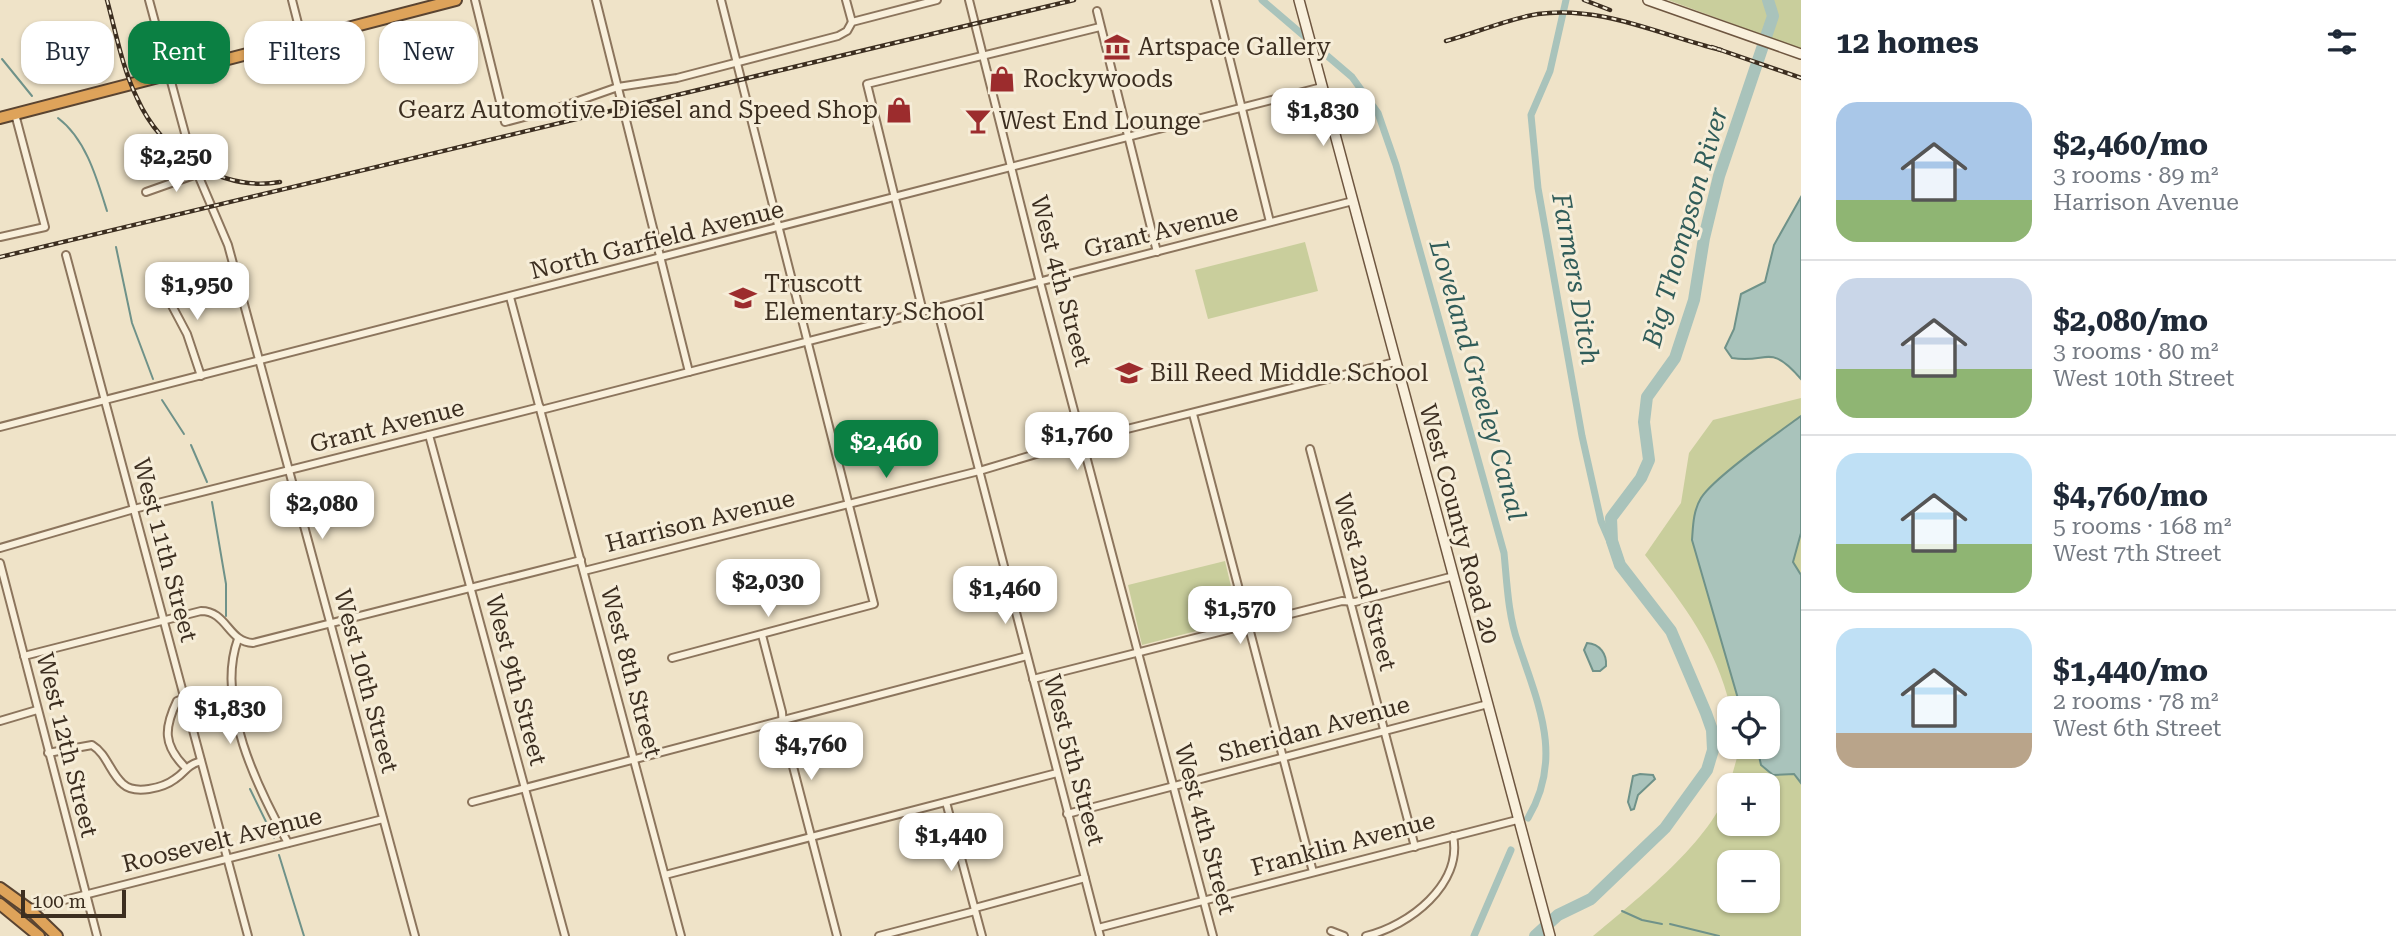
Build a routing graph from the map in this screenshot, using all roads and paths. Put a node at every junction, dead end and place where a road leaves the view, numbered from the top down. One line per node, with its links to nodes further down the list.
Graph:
1 (149, 0): 14 (street, West 10th Street)
2 (292, 0): 15 (street)
3 (456, 0): 17 (highway)
4 (475, 0): 24 (street)
5 (596, 0): 24 (street)
6 (721, 0): 21 (street)
7 (846, 0): 16 (street)
8 (937, 0): 16 (street)
9 (969, 0): 20 (street, West 4th Street)
10 (1214, 0): 26 (street)
11 (1299, 0): 25 (main road, West County Road 20)
12 (1648, 0): 19 (main road)
13 (1097, 11): 18 (street)
14 (154, 21)
15 (298, 21)
16 (852, 22): 21 (street)
17 (365, 23)
18 (1100, 27): 20 (street); 29 (street)
19 (1801, 54)
20 (984, 56): 30 (street, West 4th Street); 33 (street)
21 (736, 63): 24 (street); 36 (street)
22 (130, 84): 27 (highway)
23 (171, 84): 31 (street, West 10th Street)
24 (618, 87): 40 (street)
25 (1322, 87): 26 (street, North Garfield Avenue); 34 (main road, West County Road 20)
26 (1242, 108): 29 (street, North Garfield Avenue); 35 (street)
27 (15, 114): 28 (highway); 37 (street)
28 (0, 118)
29 (1128, 138): 30 (street, North Garfield Avenue); 38 (street)
30 (1011, 168): 33 (street, North Garfield Avenue); 41 (street, West 4th Street)
31 (197, 174): 32 (street); 47 (street, West 10th Street)
32 (146, 192)
33 (894, 198): 36 (street, North Garfield Avenue); 45 (street)
34 (1353, 201): 35 (street, Grant Avenue); 48 (main road, West County Road 20)
35 (1270, 222): 38 (street, Grant Avenue)
36 (778, 228): 40 (street, North Garfield Avenue); 46 (street)
37 (0, 237)
38 (1157, 252): 41 (street, Grant Avenue)
39 (66, 255): 51 (street, West 11th Street)
40 (660, 258): 43 (street, North Garfield Avenue); 49 (street)
41 (1040, 282): 44 (street, Grant Avenue); 56 (street, West 4th Street)
42 (160, 283): 50 (street)
43 (510, 297): 47 (street, North Garfield Avenue); 52 (street, West 8th Street)
44 (937, 309): 45 (street, Grant Avenue); 59 (street, West 5th Street)
45 (923, 312): 46 (street, Grant Avenue)
46 (806, 342): 49 (street, Grant Avenue); 60 (street)
47 (260, 361): 50 (street, North Garfield Avenue); 58 (street, West 10th Street)
48 (1395, 362): 53 (street, Harrison Avenue); 66 (main road, West County Road 20)
49 (689, 372): 52 (street, Grant Avenue)
50 (201, 376): 51 (street, North Garfield Avenue)
51 (105, 401): 54 (street, North Garfield Avenue); 61 (street, West 11th Street)
52 (540, 409): 55 (street, Grant Avenue); 63 (street, West 8th Street)
53 (1193, 414): 56 (street, Harrison Avenue); 70 (street)
54 (0, 427)
55 (429, 435): 58 (street, Grant Avenue); 67 (street, West 9th Street)
56 (1083, 440): 59 (street, Harrison Avenue); 74 (street, West 4th Street)
57 (1310, 449): 68 (street, West 2nd Street)
58 (289, 471): 61 (street, Grant Avenue); 71 (street, West 10th Street)
59 (979, 471): 60 (street, Harrison Avenue); 76 (street, West 5th Street)
60 (849, 503): 65 (street, Harrison Avenue); 72 (street)
61 (134, 509): 62 (street, Grant Avenue); 69 (street, West 11th Street)
62 (0, 548)
63 (581, 560): 65 (street, West 8th Street); 67 (street, Harrison Avenue)
64 (0, 564): 75 (street, West 12th Street)
65 (584, 571): 87 (street, West 8th Street)
66 (1454, 576): 68 (street); 80 (main road, West County Road 20)
67 (472, 588): 71 (street, Harrison Avenue); 92 (street, West 9th Street)
68 (1350, 602): 70 (street); 84 (street, West 2nd Street)
69 (164, 620): 73 (street); 75 (street); 79 (street, West 11th Street)
70 (1248, 623): 74 (street); 86 (street)
71 (330, 624): 73 (street, Harrison Avenue); 96 (street, West 10th Street)
72 (762, 635): 77 (street); 82 (street)
73 (238, 639): 100 (street)
74 (1139, 652): 78 (street); 91 (street, West 4th Street)
75 (24, 656): 81 (street, West 12th Street)
76 (1027, 656): 78 (street, West 5th Street); 82 (street)
77 (672, 658)
78 (1033, 680): 90 (street, West 5th Street)
79 (184, 698): 88 (street, West 11th Street); 89 (street)
80 (1488, 704): 84 (street, Sheridan Avenue); 97 (main road, West County Road 20)
81 (37, 710): 83 (street); 85 (street, West 12th Street)
82 (783, 719): 87 (street); 99 (street)
83 (0, 721)
84 (1384, 730): 86 (street, Sheridan Avenue); 101 (street, West 2nd Street)
85 (48, 752): 89 (street); 107 (street, West 12th Street)
86 (1283, 756): 91 (street, Sheridan Avenue); 103 (street)
87 (634, 758): 92 (street); 104 (street, West 8th Street)
88 (201, 761): 89 (street); 102 (street, West 11th Street)
89 (185, 767)
90 (1057, 773): 94 (street); 95 (street, West 5th Street)
91 (1174, 785): 95 (street, Sheridan Avenue); 108 (street, West 4th Street)
92 (525, 787): 93 (street); 119 (street, West 9th Street)
93 (472, 802)
94 (946, 802): 99 (street); 111 (street)
95 (1067, 814): 105 (street, West 5th Street)
96 (383, 819): 100 (street, Roosevelt Avenue); 118 (street, West 10th Street)
97 (1517, 820): 98 (street, Franklin Avenue); 128 (main road, West County Road 20)
98 (1453, 836): 101 (street, Franklin Avenue); 127 (street)
99 (812, 837): 104 (street); 121 (street)
100 (288, 843): 102 (street, Roosevelt Avenue)
101 (1415, 847): 103 (street, Franklin Avenue)
102 (227, 859): 107 (street, Roosevelt Avenue); 117 (street, West 11th Street)
103 (1313, 872): 108 (street, Franklin Avenue)
104 (665, 875): 120 (street, West 8th Street)
105 (1085, 878): 111 (street); 112 (street, West 5th Street)
106 (0, 888): 110 (highway)
107 (85, 894): 110 (street, Roosevelt Avenue); 116 (street, West 12th Street)
108 (1204, 900): 112 (street, Franklin Avenue); 125 (street, West 4th Street)
109 (0, 904): 114 (highway)
110 (29, 909): 115 (highway)
111 (975, 909): 122 (street); 123 (street)
112 (1098, 928): 124 (street, West 5th Street)
113 (1331, 931): 126 (street)
114 (39, 936)
115 (57, 936)
116 (97, 936)
117 (248, 936)
118 (415, 936)
119 (565, 936)
120 (681, 936)
121 (837, 936)
122 (879, 936)
123 (982, 936)
124 (1100, 936)
125 (1213, 936)
126 (1344, 936)
127 (1366, 936)
128 (1550, 936)

